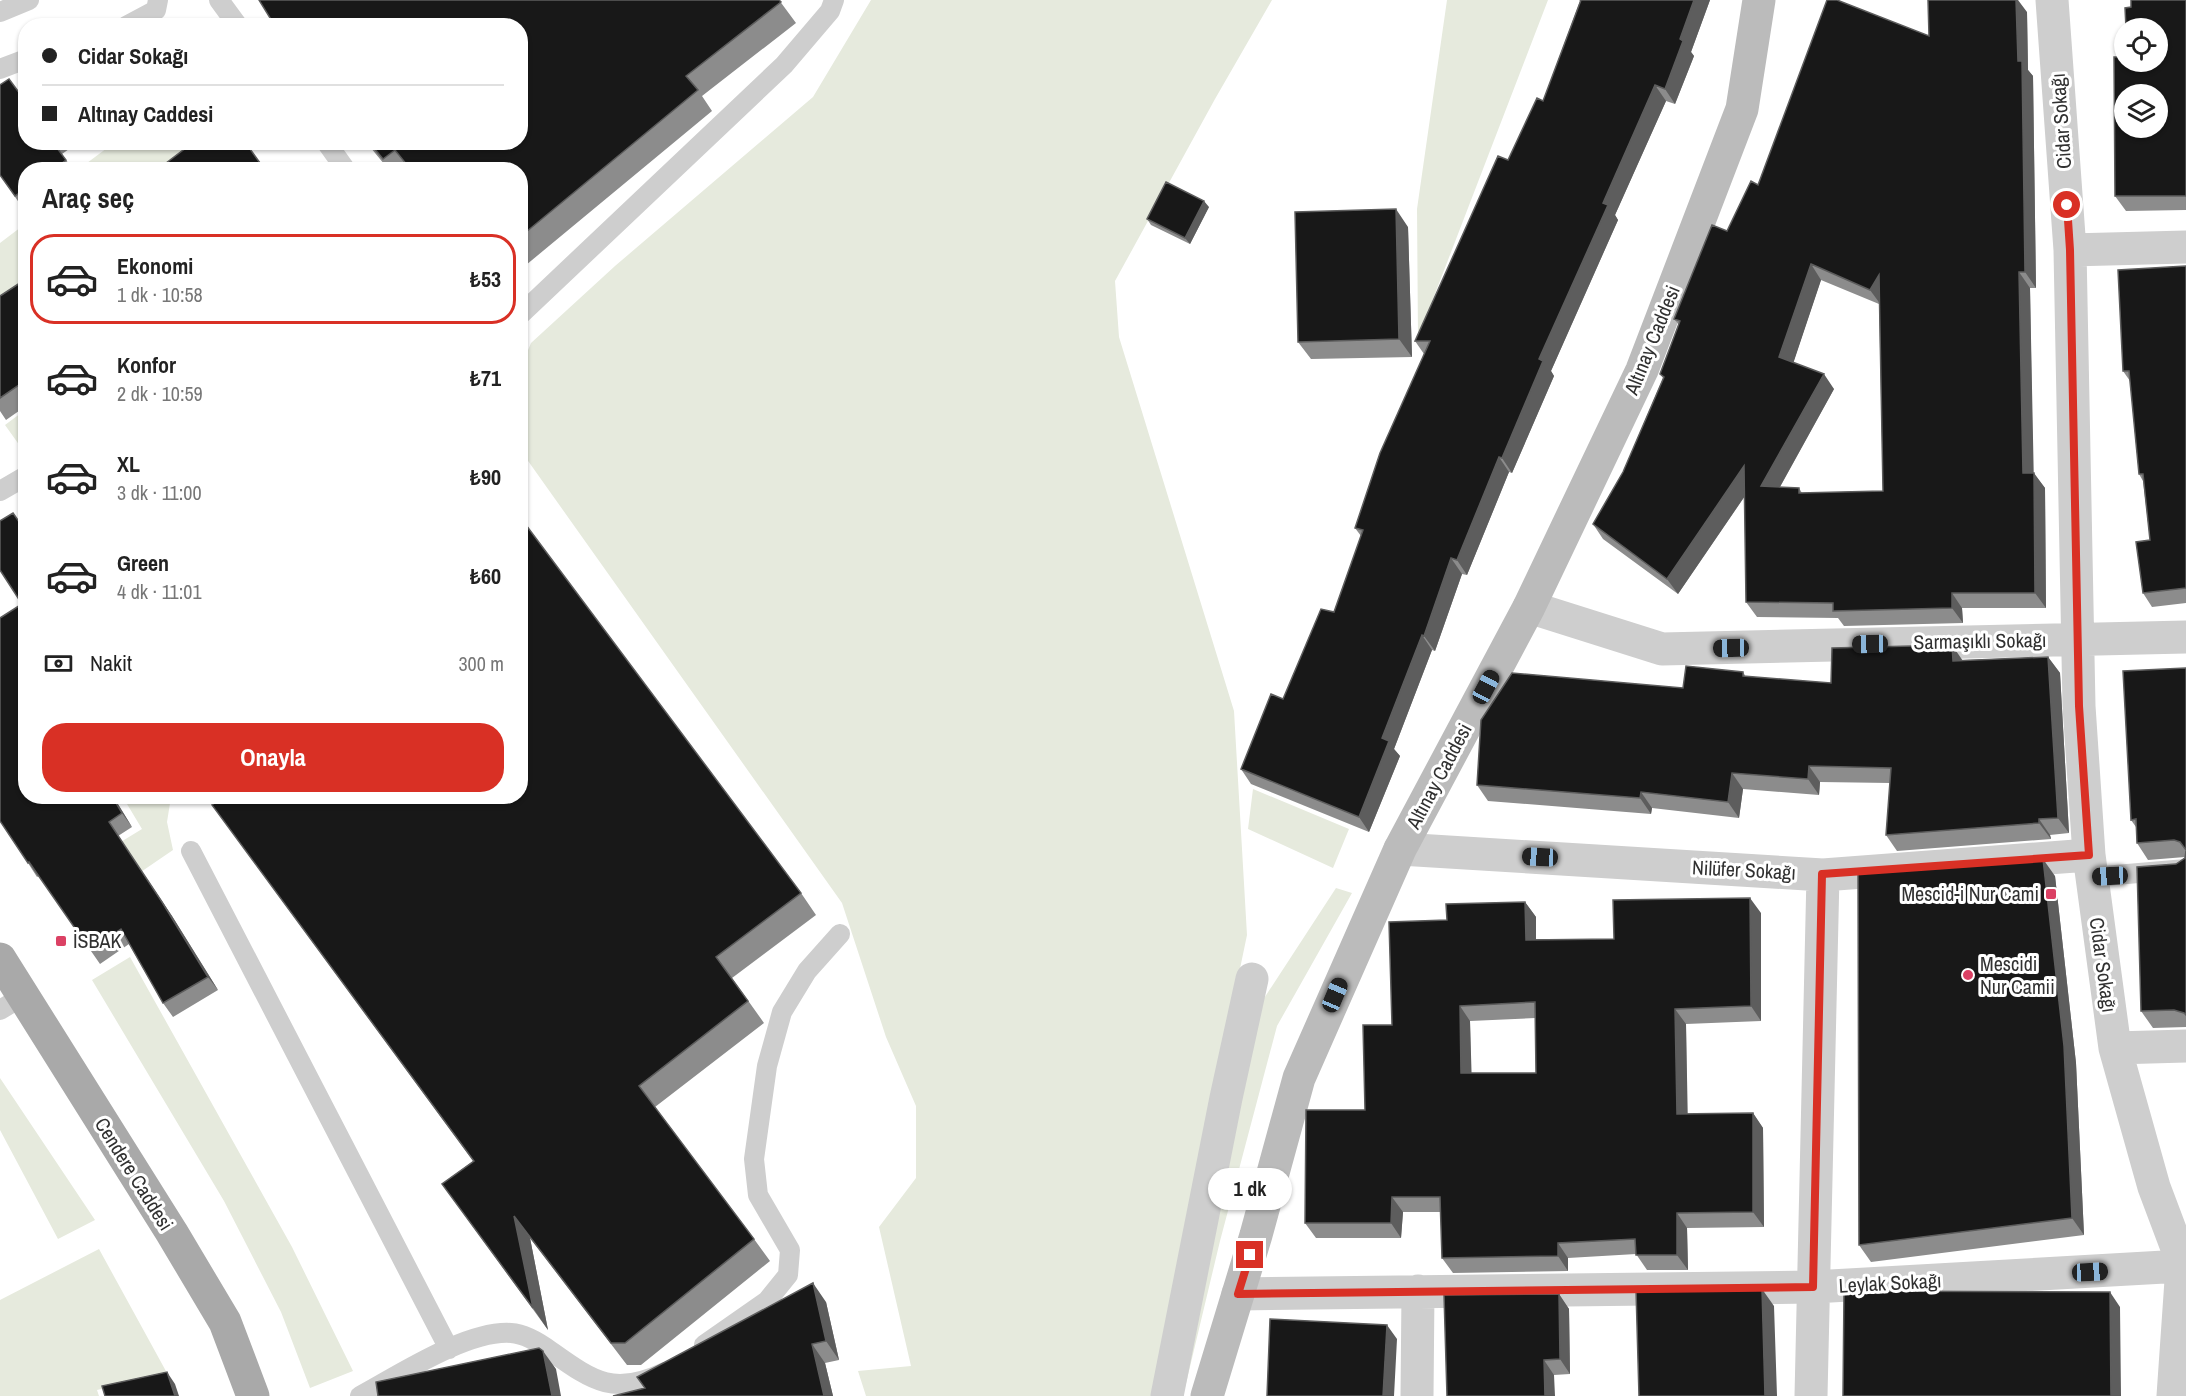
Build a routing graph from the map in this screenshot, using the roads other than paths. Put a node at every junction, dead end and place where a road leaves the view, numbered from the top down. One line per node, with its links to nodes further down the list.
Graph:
1 (29, 0): 7 (lane)
2 (158, 0): 8 (lane)
3 (219, 0): 9 (lane)
4 (834, 0): 14 (lane)
5 (1759, 0): 17 (street, Altınay Caddesi)
6 (2052, 0): 13 (street, Cidar Sokağı)
7 (0, 12)
8 (140, 18)
9 (232, 18)
10 (18, 62): 11 (lane)
11 (0, 69)
12 (2186, 247): 13 (street)
13 (2070, 250): 19 (street, Cidar Sokağı)
14 (528, 307)
15 (18, 481): 16 (lane)
16 (0, 491)
17 (1529, 607): 19 (street, Sarmaşıklı Sokağı); 20 (street, Altınay Caddesi)
18 (2186, 637): 19 (street, Sarmaşıklı Sokağı)
19 (2079, 639): 22 (street, Cidar Sokağı)
20 (1400, 849): 24 (street, Nilüfer Sokağı); 34 (street, Altınay Caddesi)
21 (191, 851): 35 (lane)
22 (2090, 866): 23 (lane); 24 (street, Nilüfer Sokağı); 30 (street, Cidar Sokağı)
23 (2186, 869)
24 (1822, 874): 32 (street)
25 (840, 934): 35 (lane)
26 (0, 959): 28 (main road, Cendere Caddesi)
27 (1252, 979): 38 (street)
28 (11, 1003): 36 (main road, Cendere Caddesi)
29 (2186, 1046): 30 (street)
30 (2115, 1048): 31 (street, Cidar Sokağı)
31 (2184, 1269): 32 (street, Leylak Sokağı); 42 (street)
32 (1813, 1287): 33 (street, Leylak Sokağı); 41 (street)
33 (1418, 1291): 34 (street, Leylak Sokağı); 40 (street)
34 (1238, 1294): 39 (street, Altınay Caddesi)
35 (449, 1348): 37 (lane)
36 (253, 1396)
37 (360, 1396)
38 (1167, 1396)
39 (1207, 1396)
40 (1417, 1396)
41 (1811, 1396)
42 (2173, 1396)

